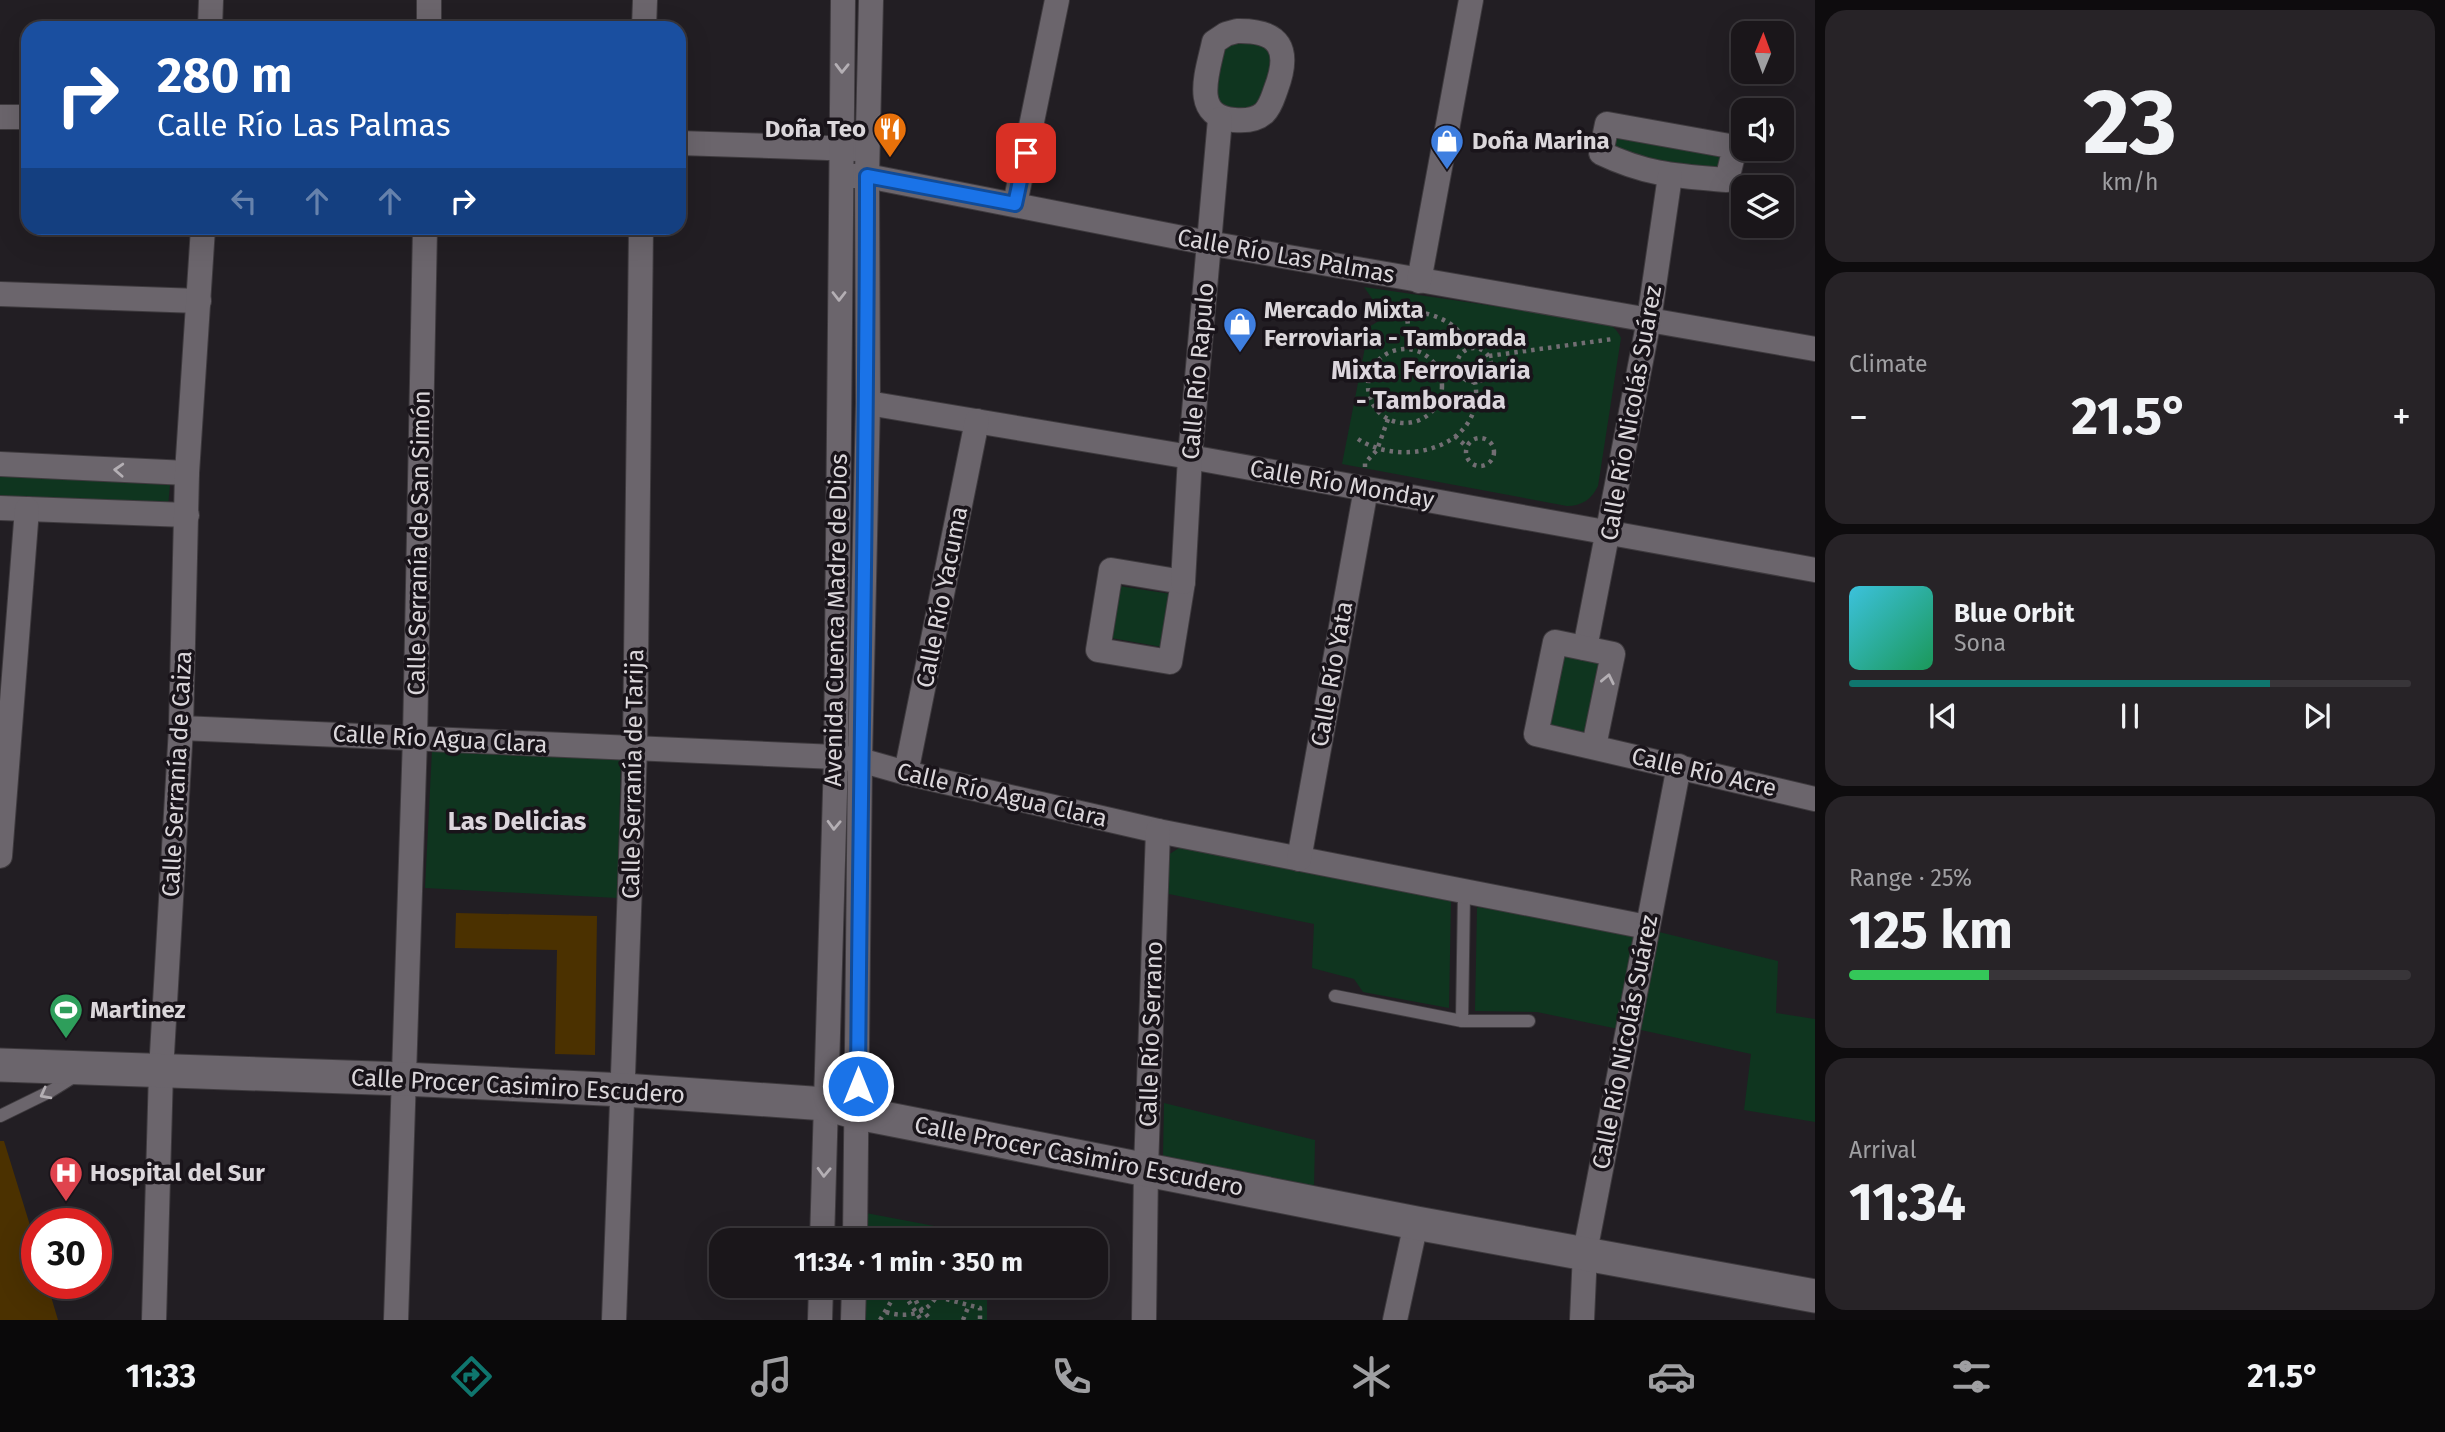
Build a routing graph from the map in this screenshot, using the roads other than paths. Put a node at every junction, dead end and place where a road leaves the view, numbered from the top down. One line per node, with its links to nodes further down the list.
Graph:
1 (211, 0): 8 (street)
2 (429, 0): 9 (street)
3 (645, 0): 10 (street)
4 (843, 0): 15 (street, Avenida Cuenca Madre de Dios, one-way to 15)
5 (871, 0): 16 (street, Avenida Cuenca Madre de Dios)
6 (1057, 0): 20 (street)
7 (1471, 0): 25 (street)
8 (210, 21)
9 (429, 21)
10 (644, 21)
11 (0, 117): 12 (street)
12 (21, 117)
13 (1220, 119): 24 (street, Calle Río Rapulo)
14 (686, 143): 15 (street)
15 (840, 148): 16 (street); 19 (street, Avenida Cuenca Madre de Dios)
16 (869, 149): 17 (street, Avenida Cuenca Madre de Dios)
17 (867, 176): 19 (street, Calle Río Las Palmas); 20 (street, Calle Río Las Palmas); 30 (street, Avenida Cuenca Madre de Dios)
18 (1670, 176): 18 (street); 28 (street, Calle Río Nicolás Suárez)
19 (840, 177): 47 (street, Avenida Cuenca Madre de Dios, one-way to 47)
20 (1015, 204): 24 (street, Calle Río Las Palmas)
21 (203, 235): 27 (street, Calle Serranía de Caiza)
22 (425, 235): 44 (street, Calle Serranía de San Simón)
23 (641, 235): 46 (street, Calle Serranía de Tarija)
24 (1208, 243): 25 (street, Calle Río Las Palmas); 32 (street, Calle Río Rapulo)
25 (1419, 281): 28 (street, Calle Río Las Palmas)
26 (0, 294): 27 (street)
27 (199, 301): 34 (street, Calle Serranía de Caiza)
28 (1646, 331): 29 (street, Calle Río Las Palmas); 39 (street, Calle Río Nicolás Suárez)
29 (1815, 349)
30 (868, 403): 31 (street, Calle Río Monday); 47 (street, Avenida Cuenca Madre de Dios)
31 (977, 421): 32 (street, Calle Río Monday); 49 (street, Calle Río Yacuma)
32 (1190, 457): 35 (street, Calle Río Monday); 41 (street, Calle Río Rapulo)
33 (0, 464): 34 (street, one-way to 33)
34 (187, 473): 38 (street, Calle Serranía de Caiza)
35 (1366, 489): 39 (street, Calle Río Monday); 53 (street, Calle Río Yata)
36 (0, 508): 37 (street)
37 (27, 509): 38 (street); 52 (street)
38 (187, 515): 43 (street, Calle Serranía de Caiza)
39 (1609, 533): 40 (street, Calle Río Monday); 42 (street, Calle Río Nicolás Suárez)
40 (1815, 570)
41 (1183, 582)
42 (1586, 648): 45 (street, one-way to 42); 45 (street)
43 (181, 728): 44 (street, Calle Río Agua Clara); 61 (street, Calle Serranía de Caiza)
44 (415, 738): 46 (street, Calle Río Agua Clara); 62 (street, Calle Serranía de San Simón)
45 (1594, 746): 48 (street, Calle Río Acre)
46 (635, 748): 47 (street, Calle Río Agua Clara); 63 (street, Calle Serranía de Tarija)
47 (848, 758): 49 (street, Calle Río Agua Clara); 64 (street, Avenida Cuenca Madre de Dios, one-way to 64); 65 (street, Avenida Cuenca Madre de Dios)
48 (1679, 766): 50 (street, Calle Río Acre); 55 (street, Calle Río Nicolás Suárez)
49 (906, 773): 51 (street, Calle Río Agua Clara)
50 (1815, 799)
51 (1158, 831): 53 (street, Calle Río Agua Clara); 67 (street, Calle Río Serrano)
52 (0, 856)
53 (1299, 859): 54 (street, Calle Río Agua Clara)
54 (1464, 892): 55 (street, Calle Río Agua Clara); 57 (lane)
55 (1647, 927): 71 (street, Calle Río Nicolás Suárez)
56 (1335, 996): 57 (lane)
57 (1462, 1021): 58 (lane)
58 (1529, 1021)
59 (0, 1065): 60 (main road, Calle Procer Casimiro Escudero)
60 (87, 1068): 61 (main road, Calle Procer Casimiro Escudero); 66 (lane, one-way to 66)
61 (161, 1071): 62 (main road, Calle Procer Casimiro Escudero); 75 (street, Calle Serranía de Caiza)
62 (404, 1079): 63 (main road, Calle Procer Casimiro Escudero); 76 (street, Calle Serranía de San Simón)
63 (624, 1090): 64 (main road, Calle Procer Casimiro Escudero); 77 (street, Calle Serranía de Tarija)
64 (826, 1104): 65 (main road, Calle Procer Casimiro Escudero); 69 (street, Avenida Cuenca Madre de Dios, one-way to 69)
65 (858, 1113): 67 (main road, Calle Procer Casimiro Escudero); 70 (street, Avenida Cuenca Madre de Dios)
66 (0, 1116)
67 (1146, 1168): 68 (main road, Calle Procer Casimiro Escudero); 80 (street, Calle Río Serrano)
68 (1416, 1223): 71 (main road, Calle Procer Casimiro Escudero); 81 (street)
69 (822, 1228)
70 (855, 1228)
71 (1585, 1252): 72 (main road, Calle Procer Casimiro Escudero); 82 (street, Calle Río Nicolás Suárez)
72 (1815, 1296)
73 (821, 1298): 78 (street)
74 (854, 1298): 79 (street)
75 (154, 1320)
76 (396, 1320)
77 (614, 1320)
78 (820, 1320)
79 (853, 1320)
80 (1144, 1320)
81 (1395, 1320)
82 (1582, 1320)

